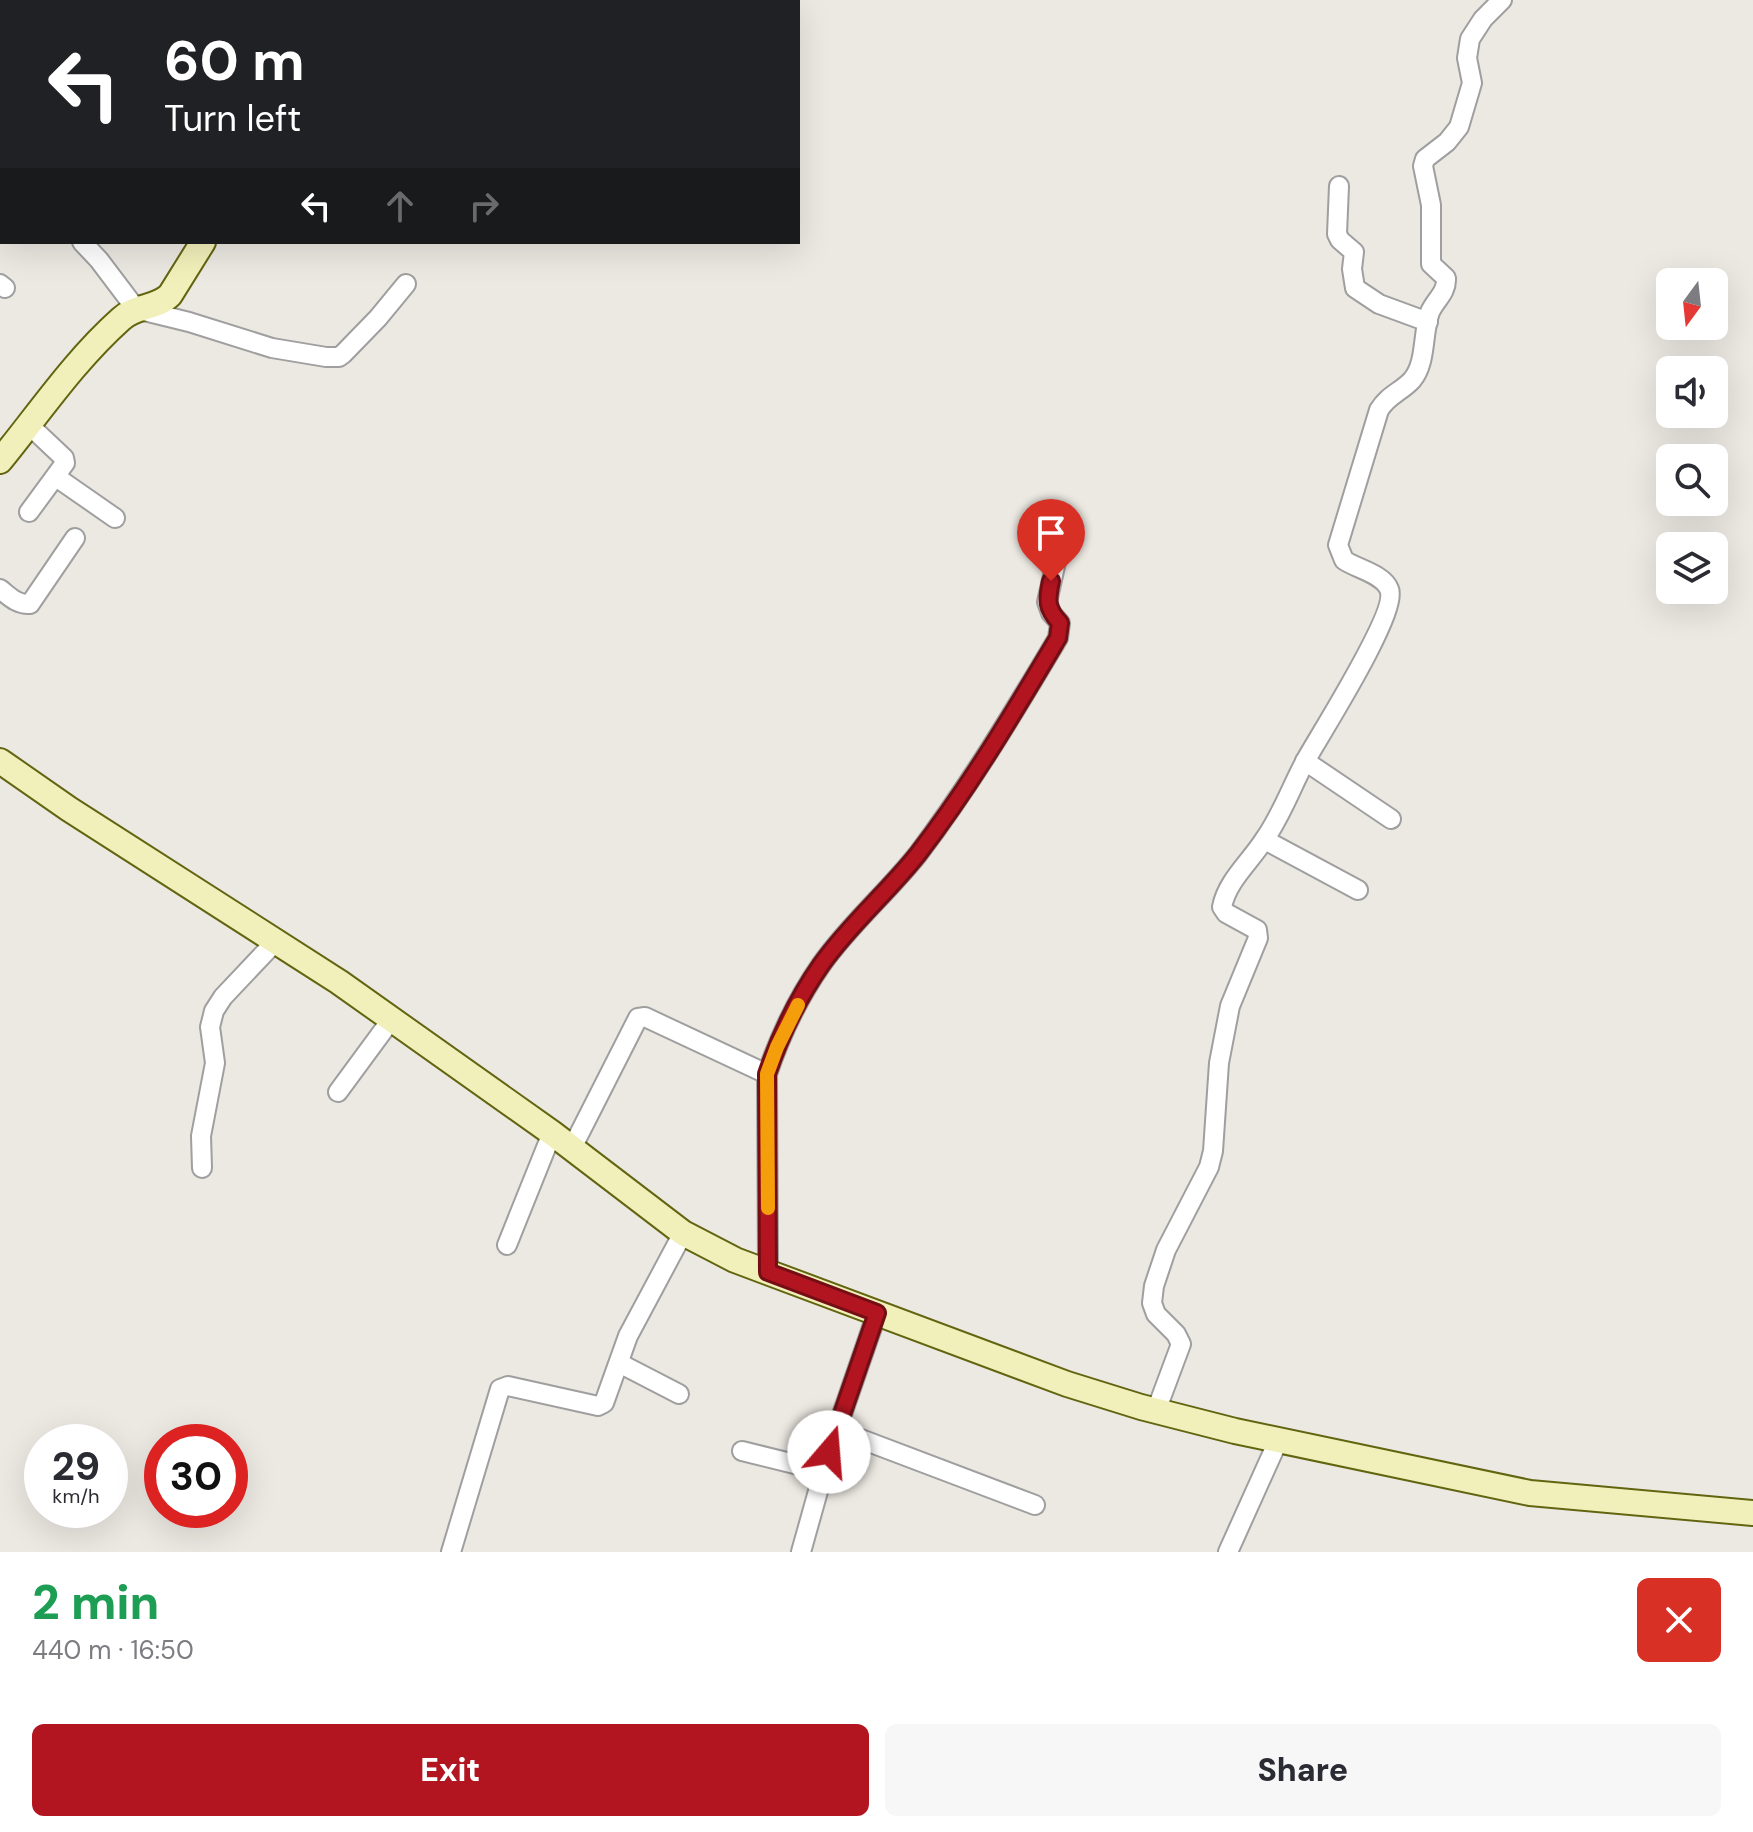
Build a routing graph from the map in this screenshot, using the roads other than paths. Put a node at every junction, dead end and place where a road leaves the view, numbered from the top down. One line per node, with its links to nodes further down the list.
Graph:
1 (1502, 0): 7 (street)
2 (1339, 186): 7 (street)
3 (84, 244): 6 (street)
4 (202, 244): 6 (main road)
5 (406, 284): 6 (street)
6 (136, 309): 8 (main road)
7 (1428, 322): 17 (street)
8 (29, 425): 9 (main road); 10 (street)
9 (0, 461)
10 (56, 477): 11 (street); 12 (street)
11 (29, 512)
12 (115, 518)
13 (1064, 526): 23 (street)
14 (75, 538): 15 (street)
15 (0, 589)
16 (0, 761): 21 (main road)
17 (1305, 761): 18 (street); 19 (street)
18 (1391, 819)
19 (1265, 840): 20 (street); 34 (street)
20 (1358, 890)
21 (275, 942): 22 (main road); 27 (street)
22 (391, 1020): 24 (street); 25 (main road)
23 (767, 1074): 26 (street); 30 (street)
24 (338, 1092)
25 (552, 1133): 26 (main road); 29 (street)
26 (572, 1148): 28 (main road)
27 (202, 1168)
28 (683, 1233): 30 (main road); 32 (street)
29 (507, 1245)
30 (768, 1272): 31 (main road)
31 (877, 1313): 34 (main road); 35 (street)
32 (619, 1363): 33 (street); 42 (street)
33 (679, 1394)
34 (1156, 1411): 36 (main road)
35 (837, 1430): 38 (street); 39 (street)
36 (1278, 1441): 40 (main road); 41 (street)
37 (742, 1451): 38 (street)
38 (823, 1471): 43 (street)
39 (1035, 1505)
40 (1753, 1513)
41 (1235, 1550)
42 (451, 1552)
43 (801, 1552)

